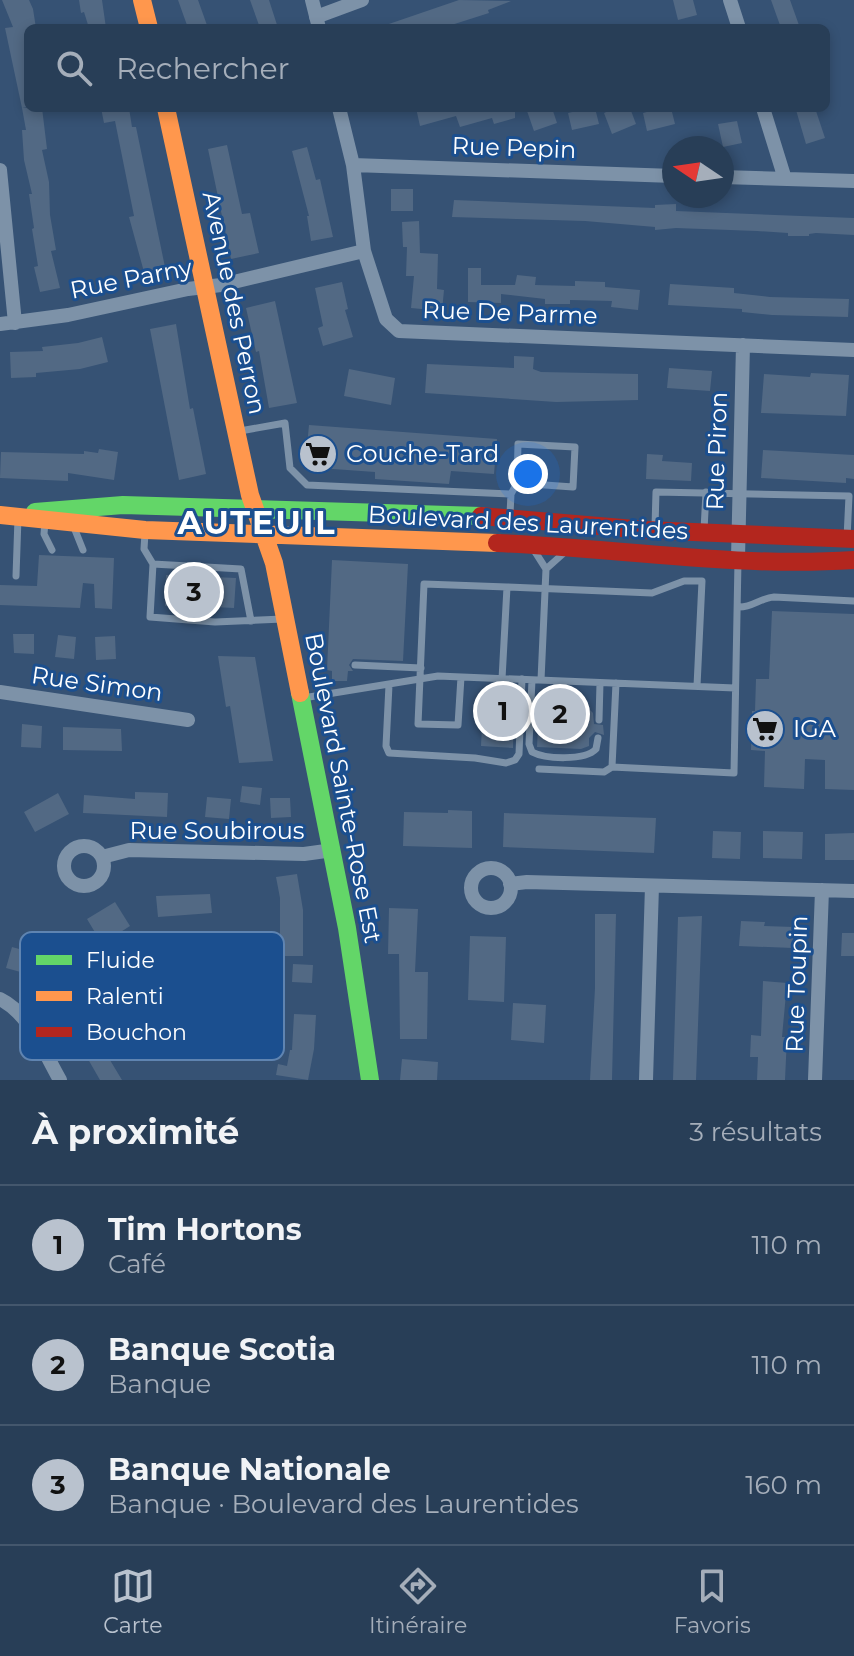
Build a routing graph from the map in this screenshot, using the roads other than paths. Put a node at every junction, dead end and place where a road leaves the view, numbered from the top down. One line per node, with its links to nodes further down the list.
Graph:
1 (142, 0): 6 (main road)
2 (312, 0): 5 (street)
3 (362, 0): 5 (street)
4 (730, 0): 7 (street)
5 (317, 22)
6 (148, 24)
7 (738, 24)
8 (167, 112): 18 (main road, Avenue des Perron)
9 (340, 112): 11 (street, Rue De Parme)
10 (764, 112): 15 (street)
11 (353, 165): 13 (street, Rue Pepin); 17 (street, Rue De Parme)
12 (0, 170): 19 (street)
13 (662, 176)
14 (734, 177): 15 (street)
15 (785, 179): 16 (street)
16 (854, 181)
17 (364, 251): 18 (street, Rue Parny); 20 (street, Rue De Parme)
18 (206, 287): 19 (street, Rue Parny); 22 (main road, Avenue des Perron)
19 (8, 323)
20 (743, 345): 21 (street, Rue De Parme); 25 (street, Rue Piron)
21 (854, 350)
22 (238, 431): 24 (lane); 28 (main road, Avenue des Perron)
23 (517, 483): 23 (lane); 27 (lane)
24 (364, 488): 27 (lane); 29 (lane)
25 (738, 491): 26 (lane); 38 (street, Rue Piron); 39 (lane)
26 (706, 492): 35 (lane); 36 (lane)
27 (511, 494): 33 (lane)
28 (256, 509): 29 (main road, Boulevard des Laurentides); 32 (main road, Boulevard des Laurentides); 37 (main road, Boulevard Sainte-Rose Est)
29 (363, 512): 33 (main road, Boulevard des Laurentides)
30 (11, 515): 31 (main road, Boulevard des Laurentides); 48 (lane)
31 (45, 516): 32 (main road, Boulevard des Laurentides); 42 (lane)
32 (74, 516): 34 (main road, Boulevard des Laurentides); 43 (lane)
33 (510, 518): 35 (main road, Boulevard des Laurentides)
34 (145, 530): 37 (main road, Boulevard des Laurentides); 46 (lane)
35 (655, 530): 36 (main road, Boulevard des Laurentides)
36 (704, 533): 38 (main road, Boulevard des Laurentides)
37 (266, 534): 40 (main road, Boulevard des Laurentides); 53 (main road, Boulevard Sainte-Rose Est)
38 (737, 534): 39 (main road, Boulevard des Laurentides); 44 (street, Rue Piron)
39 (850, 539): 45 (lane)
40 (531, 544): 41 (main road, Boulevard des Laurentides); 47 (lane)
41 (571, 546): 44 (main road, Boulevard des Laurentides); 47 (lane)
42 (52, 550)
43 (83, 550)
44 (738, 558): 45 (main road, Boulevard des Laurentides); 52 (lane)
45 (850, 560)
46 (153, 564): 54 (lane); 54 (lane)
47 (546, 569): 50 (lane)
48 (16, 576)
49 (507, 587): 50 (lane); 56 (lane); 59 (lane)
50 (545, 589): 61 (lane); 65 (lane)
51 (854, 601): 52 (lane)
52 (738, 607): 66 (lane)
53 (286, 619): 54 (lane); 68 (main road, Boulevard Sainte-Rose Est)
54 (251, 621)
55 (355, 665): 56 (lane)
56 (421, 668): 58 (lane)
57 (461, 677): 58 (lane); 58 (lane); 59 (lane)
58 (420, 678): 64 (lane)
59 (502, 679): 60 (lane)
60 (522, 679): 61 (lane); 64 (lane)
61 (537, 680): 62 (lane); 71 (lane)
62 (600, 683): 63 (lane); 70 (lane)
63 (616, 683): 65 (lane); 72 (lane)
64 (389, 685): 68 (lane)
65 (697, 686): 66 (lane)
66 (735, 688): 72 (lane)
67 (0, 692): 69 (street, Rue Simon)
68 (301, 698): 74 (main road, Boulevard Sainte-Rose Est)
69 (188, 720)
70 (599, 720)
71 (598, 738)
72 (612, 767): 73 (lane)
73 (539, 769)
74 (333, 850): 75 (street, Rue Soubirous); 84 (main road, Boulevard Sainte-Rose Est)
75 (102, 857)
76 (510, 884): 77 (street)
77 (652, 886): 78 (street); 85 (street)
78 (822, 890): 79 (street); 86 (street, Rue Toupin)
79 (854, 891)
80 (0, 999): 81 (street)
81 (20, 1014)
82 (49, 1060): 83 (street)
83 (60, 1080)
84 (370, 1080)
85 (646, 1080)
86 (815, 1080)

